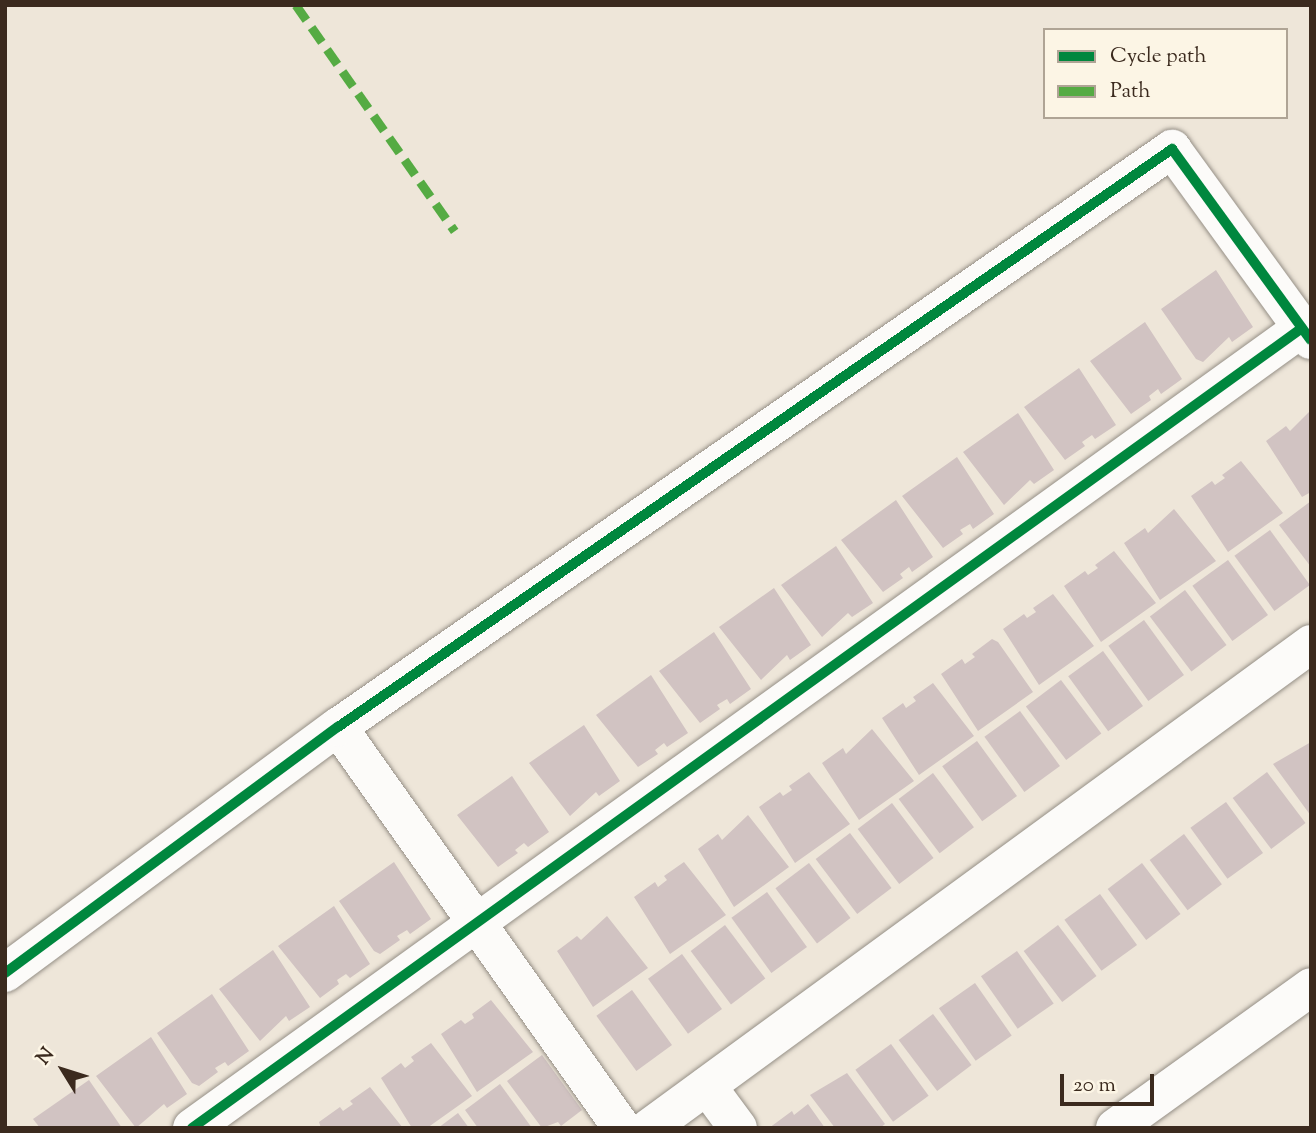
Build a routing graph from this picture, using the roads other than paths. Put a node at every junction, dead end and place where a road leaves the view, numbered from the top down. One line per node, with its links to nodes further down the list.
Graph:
1 (1306, 334): 3 (street); 4 (street)
2 (1311, 644): 7 (street)
3 (338, 727): 4 (street); 5 (street)
4 (477, 923): 8 (street); 9 (street)
5 (5, 973)
6 (1311, 987): 12 (street)
7 (707, 1086): 10 (street); 11 (street)
8 (192, 1128)
9 (622, 1128)
10 (649, 1128)
11 (738, 1128)
12 (1115, 1128)

